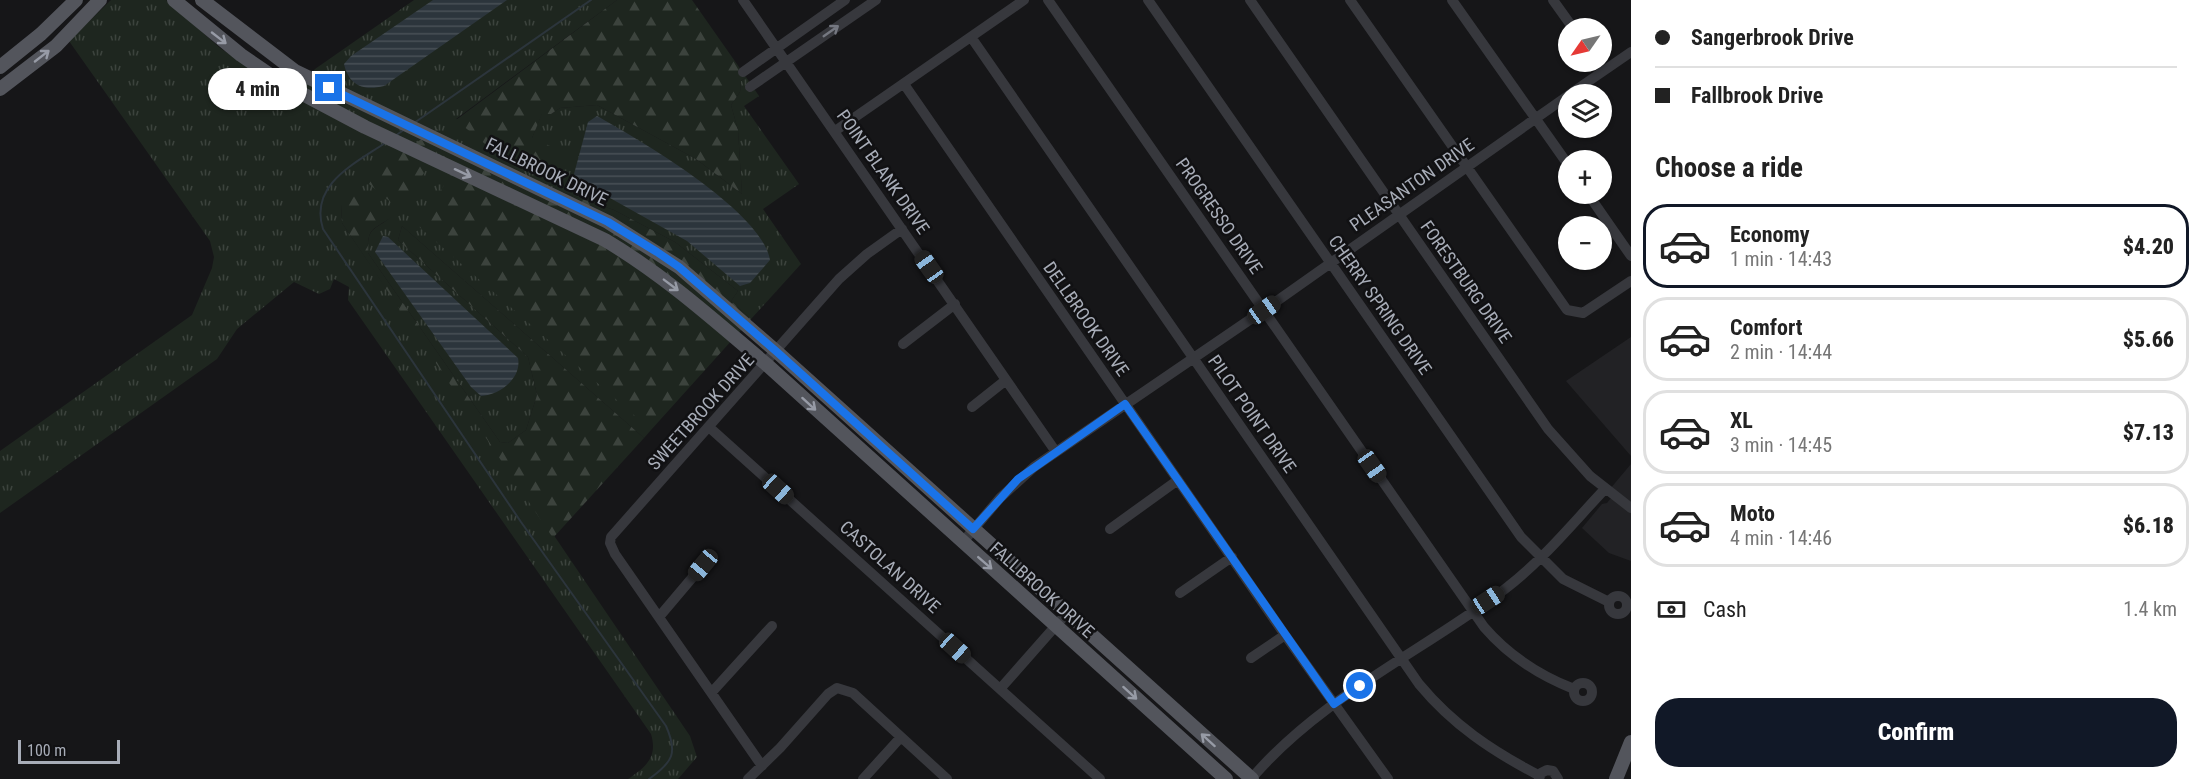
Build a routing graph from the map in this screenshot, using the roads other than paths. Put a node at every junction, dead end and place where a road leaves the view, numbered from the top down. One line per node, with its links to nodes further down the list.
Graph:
1 (76, 0): 22 (main road)
2 (100, 0): 28 (main road, one-way to 2)
3 (174, 0): 25 (main road, FALLBROOK DRIVE, one-way to 25)
4 (202, 0): 19 (main road, FALLBROOK DRIVE)
5 (743, 0): 17 (street, POINT BLANK DRIVE)
6 (845, 0): 17 (street)
7 (876, 0): 21 (street, one-way to 7)
8 (1024, 0): 16 (street)
9 (1048, 0): 46 (street, PROGRESSO DRIVE)
10 (1149, 0): 43 (street, CHERRY SPRING DRIVE)
11 (1250, 0): 38 (street, FORESTBURG DRIVE)
12 (1350, 0): 36 (street)
13 (1452, 0): 32 (street)
14 (1553, 0): 15 (street)
15 (1566, 18)
16 (971, 37): 26 (street); 49 (street, PILOT POINT DRIVE)
17 (776, 47): 21 (street, POINT BLANK DRIVE); 23 (street)
18 (1631, 52): 20 (street, PLEASANTON DRIVE)
19 (279, 60): 25 (main road); 31 (main road, FALLBROOK DRIVE)
20 (1612, 61)
21 (786, 62): 29 (street); 33 (street, POINT BLANK DRIVE)
22 (0, 67)
23 (743, 72)
24 (1594, 72): 27 (street, PLEASANTON DRIVE)
25 (270, 74): 34 (main road, FALLBROOK DRIVE)
26 (904, 84): 33 (street); 52 (street, DELLBROOK DRIVE)
27 (1581, 84)
28 (2, 85)
29 (750, 87)
30 (1558, 103): 32 (street, PLEASANTON DRIVE)
31 (386, 117): 34 (main road); 40 (main road, FALLBROOK DRIVE)
32 (1536, 119): 35 (street); 36 (street, PLEASANTON DRIVE)
33 (835, 131): 39 (street, POINT BLANK DRIVE)
34 (382, 135): 42 (main road, FALLBROOK DRIVE, one-way to 42)
35 (1558, 150)
36 (1467, 168): 38 (street, PLEASANTON DRIVE); 44 (street)
37 (1595, 204): 41 (street)
38 (1399, 215): 43 (street, PLEASANTON DRIVE); 59 (street, FORESTBURG DRIVE)
39 (902, 229): 45 (street, POINT BLANK DRIVE); 48 (street, SWEETBROOK DRIVE)
40 (648, 246): 42 (main road); 48 (main road, FALLBROOK DRIVE)
41 (1631, 256)
42 (639, 260): 50 (main road, FALLBROOK DRIVE, one-way to 50)
43 (1331, 262): 46 (street, PLEASANTON DRIVE); 65 (street, CHERRY SPRING DRIVE)
44 (1631, 280)
45 (955, 304): 47 (street); 51 (street, POINT BLANK DRIVE)
46 (1264, 310): 49 (street, PLEASANTON DRIVE); 69 (street, PROGRESSO DRIVE)
47 (903, 344)
48 (777, 352): 50 (street, SWEETBROOK DRIVE); 55 (main road, FALLBROOK DRIVE)
49 (1193, 358): 52 (street, PLEASANTON DRIVE); 76 (street, PILOT POINT DRIVE)
50 (766, 364): 54 (street, SWEETBROOK DRIVE); 56 (main road, FALLBROOK DRIVE, one-way to 56)
51 (1006, 380): 53 (street); 57 (street, POINT BLANK DRIVE)
52 (1125, 404): 57 (street, PLEASANTON DRIVE); 58 (street, DELLBROOK DRIVE)
53 (972, 407)
54 (710, 428): 71 (street, SWEETBROOK DRIVE); 77 (street, CASTOLAN DRIVE)
55 (862, 429): 56 (main road); 61 (main road, FALLBROOK DRIVE)
56 (851, 443): 63 (main road, FALLBROOK DRIVE)
57 (1056, 452): 61 (street, PLEASANTON DRIVE)
58 (1178, 480): 62 (street); 64 (street, DELLBROOK DRIVE)
59 (1604, 490): 60 (street, FORESTBURG DRIVE); 65 (street)
60 (1631, 508)
61 (973, 529): 63 (street, PLEASANTON DRIVE); 70 (main road, FALLBROOK DRIVE)
62 (1110, 530)
63 (962, 543): 73 (main road, FALLBROOK DRIVE, one-way to 73)
64 (1232, 557): 67 (street); 74 (street, DELLBROOK DRIVE)
65 (1541, 559): 68 (street, CHERRY SPRING DRIVE); 69 (street)
66 (703, 565): 71 (street)
67 (1180, 593)
68 (1610, 602)
69 (1472, 610): 76 (street); 78 (street, PROGRESSO DRIVE)
70 (1067, 613): 73 (street); 80 (main road, FALLBROOK DRIVE)
71 (659, 617): 79 (street)
72 (772, 626): 79 (street)
73 (1056, 626): 77 (street); 82 (main road, FALLBROOK DRIVE, one-way to 82)
74 (1285, 635): 75 (street); 81 (street, DELLBROOK DRIVE)
75 (1251, 658)
76 (1401, 658): 81 (street); 87 (street, PILOT POINT DRIVE)
77 (1000, 689): 86 (street, CASTOLAN DRIVE)
78 (1574, 689)
79 (712, 692): 85 (street)
80 (1161, 698): 82 (main road); 92 (main road, FALLBROOK DRIVE, one-way to 80)
81 (1334, 704): 92 (street); 93 (street, DELLBROOK DRIVE)
82 (1150, 711): 91 (main road, FALLBROOK DRIVE)
83 (901, 737): 85 (street); 89 (street); 90 (street)
84 (1631, 742): 95 (main road)
85 (762, 766): 88 (street)
86 (1093, 777)
87 (1540, 777): 94 (street, PILOT POINT DRIVE)
88 (748, 779)
89 (863, 779)
90 (947, 779)
91 (1226, 779)
92 (1251, 779)
93 (1388, 779)
94 (1558, 779)
95 (1616, 779)

